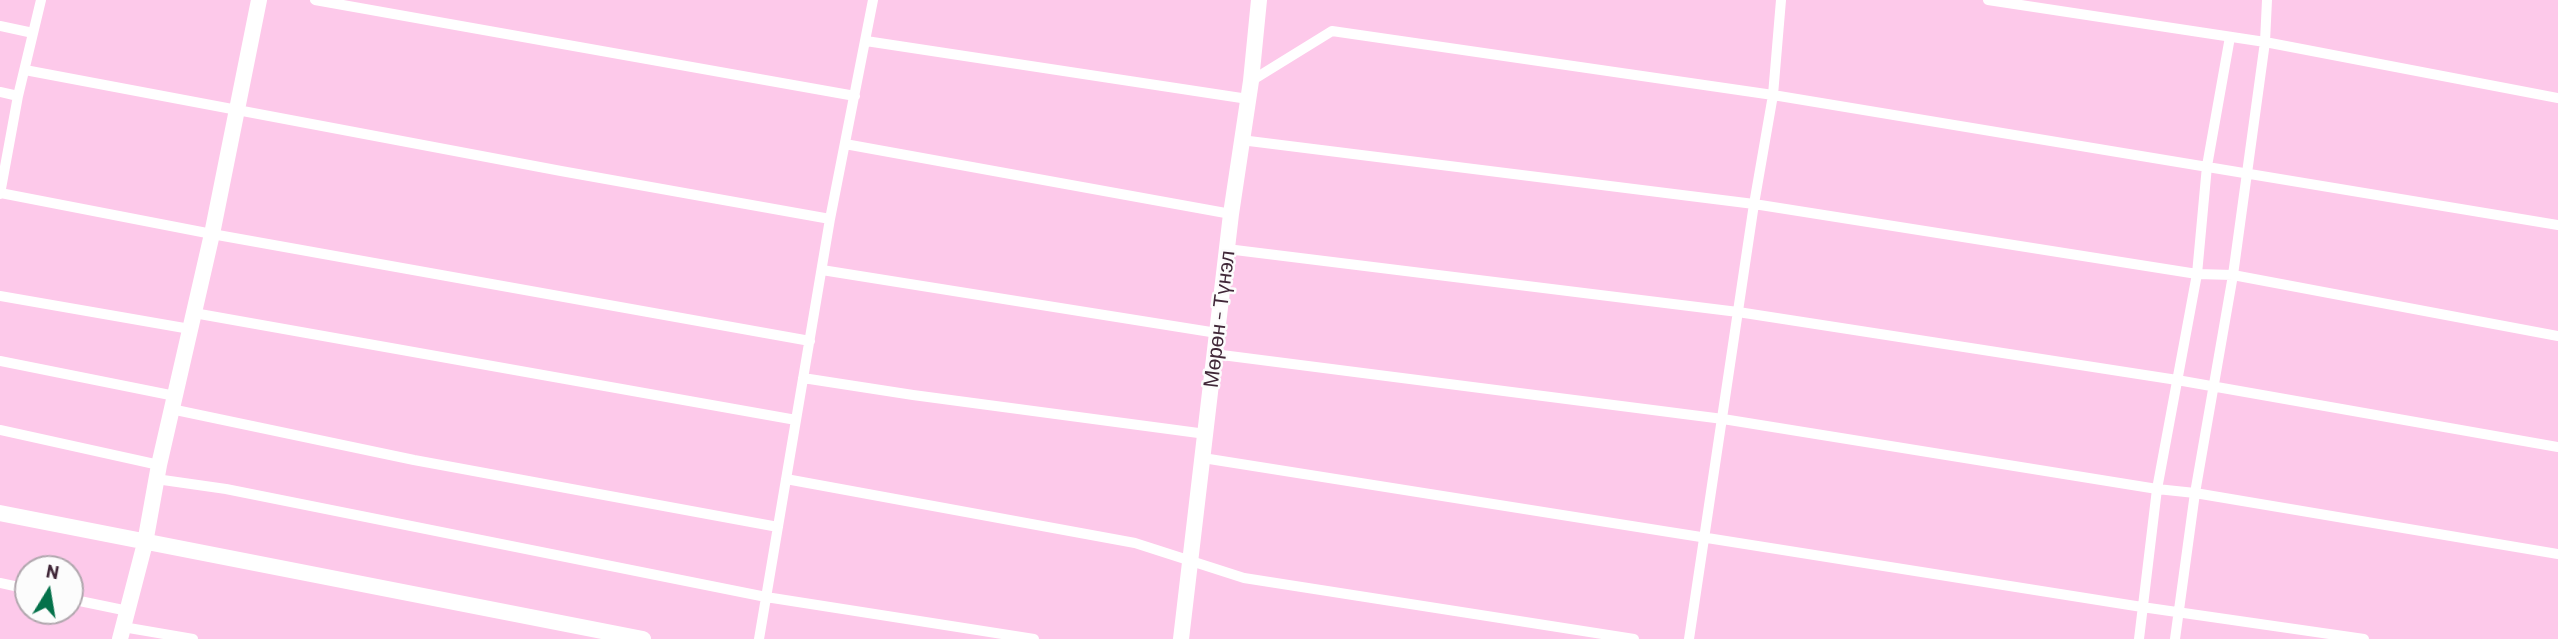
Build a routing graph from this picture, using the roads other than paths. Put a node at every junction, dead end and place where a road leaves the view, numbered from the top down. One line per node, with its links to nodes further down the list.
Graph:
1 (41, 0): 10 (street)
2 (259, 0): 22 (street)
3 (315, 0): 19 (street)
4 (873, 0): 12 (street)
5 (1782, 0): 17 (street)
6 (1988, 0): 11 (street)
7 (2267, 0): 13 (street)
8 (1254, 1): 15 (street, Мөрөн - Түнэл)
9 (0, 26): 10 (street)
10 (33, 33): 14 (street)
11 (2230, 37): 13 (street); 26 (street)
12 (866, 41): 19 (street); 21 (street)
13 (2265, 42): 20 (street); 27 (street)
14 (25, 70): 18 (street); 22 (street)
15 (1251, 80): 17 (street); 21 (street, Мөрөн - Түнэл)
16 (0, 92): 18 (street)
17 (1773, 95): 26 (street); 29 (street)
18 (19, 96): 25 (street)
19 (855, 96): 24 (street)
20 (2558, 98)
21 (1248, 99): 23 (street, Мөрөн - Түнэл)
22 (237, 111): 31 (street); 33 (street)
23 (1241, 140): 29 (street); 30 (street, Мөрөн - Түнэл)
24 (845, 144): 30 (street); 31 (street)
25 (3, 165): 28 (street)
26 (2207, 166): 27 (street); 36 (street)
27 (2246, 173): 32 (street); 37 (street)
28 (0, 193): 33 (street)
29 (1754, 204): 36 (street); 39 (street)
30 (1231, 214): 34 (street, Мөрөн - Түнэл)
31 (830, 219): 35 (street)
32 (2558, 225)
33 (212, 234): 40 (street); 44 (street)
34 (1227, 249): 39 (street); 42 (street, Мөрөн - Түнэл)
35 (821, 270): 42 (street); 44 (street)
36 (2196, 274): 37 (street); 48 (street)
37 (2233, 275): 43 (street); 49 (street)
38 (0, 296): 41 (street)
39 (1738, 312): 48 (street); 51 (street)
40 (194, 313): 41 (street); 52 (street)
41 (190, 330): 50 (street)
42 (1217, 333): 45 (street, Мөрөн - Түнэл)
43 (2558, 336)
44 (810, 341): 47 (street)
45 (1214, 354): 51 (street); 54 (street, Мөрөн - Түнэл)
46 (0, 361): 50 (street)
47 (803, 378): 52 (street); 54 (street)
48 (2177, 380): 49 (street); 59 (street)
49 (2213, 386): 55 (street); 60 (street)
50 (173, 403): 57 (street); 62 (street)
51 (1723, 419): 59 (street); 63 (street)
52 (796, 420): 58 (street)
53 (0, 430): 57 (street)
54 (1206, 434): 56 (street, Мөрөн - Түнэл)
55 (2558, 447)
56 (1203, 458): 63 (street); 66 (street, Мөрөн - Түнэл)
57 (158, 472): 64 (street); 67 (street)
58 (786, 479): 62 (street); 66 (street)
59 (2157, 489): 60 (street); 69 (street)
60 (2195, 493): 65 (street); 70 (street)
61 (0, 513): 64 (street)
62 (778, 527): 67 (street)
63 (1704, 538): 69 (street); 78 (street)
64 (145, 543): 71 (street); 73 (street)
65 (2558, 554)
66 (1190, 561): 76 (street, Мөрөн - Түнэл); 77 (street)
67 (766, 597): 74 (street); 75 (street)
68 (84, 606): 71 (street)
69 (2142, 607): 70 (street); 79 (street)
70 (2179, 612): 80 (street); 81 (street)
71 (124, 626): 72 (street)
72 (193, 639)
73 (643, 639)
74 (759, 639)
75 (1034, 639)
76 (1181, 639)
77 (1634, 639)
78 (1689, 639)
79 (2138, 639)
80 (2175, 639)
81 (2364, 639)

